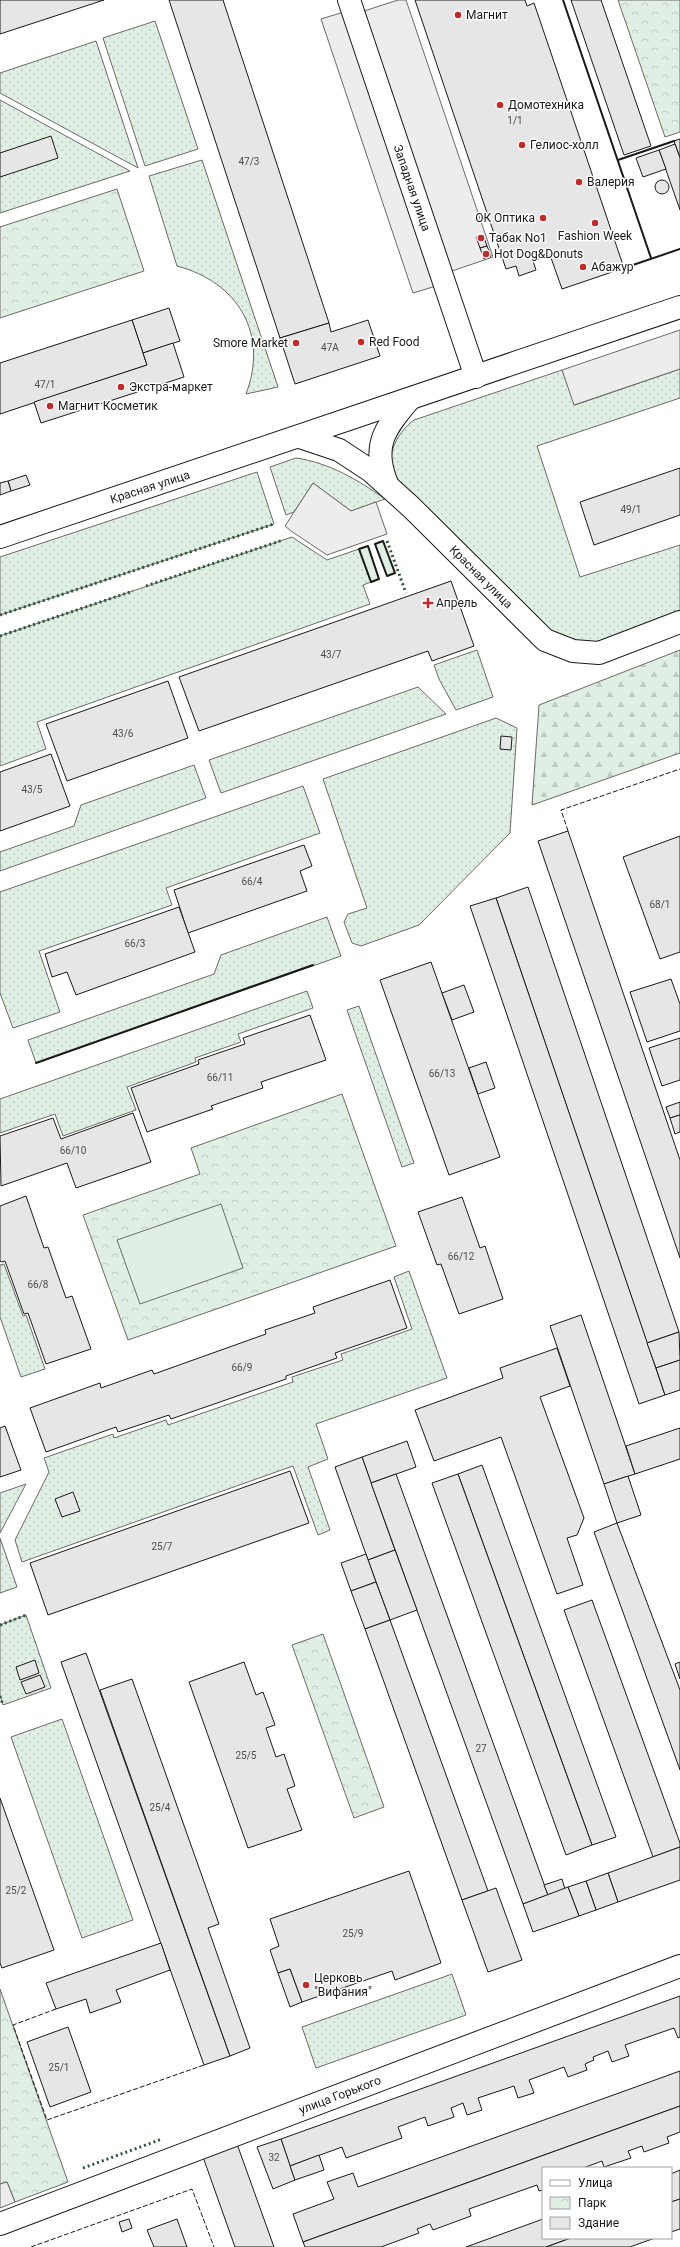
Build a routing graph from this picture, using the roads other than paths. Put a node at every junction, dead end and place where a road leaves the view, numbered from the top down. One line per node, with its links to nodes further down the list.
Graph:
1 (349, 0): 3 (street, Западная улица)
2 (680, 307): 3 (street, Красная улица)
3 (476, 377): 4 (street, Красная улица)
4 (410, 399): 5 (street, Красная улица); 6 (street)
5 (300, 437): 6 (street, Красная улица); 7 (street, Красная улица)
6 (388, 486): 8 (street, Красная улица)
7 (0, 537)
8 (680, 622)
9 (680, 1966): 10 (street, улица Горького)
10 (0, 2224)

